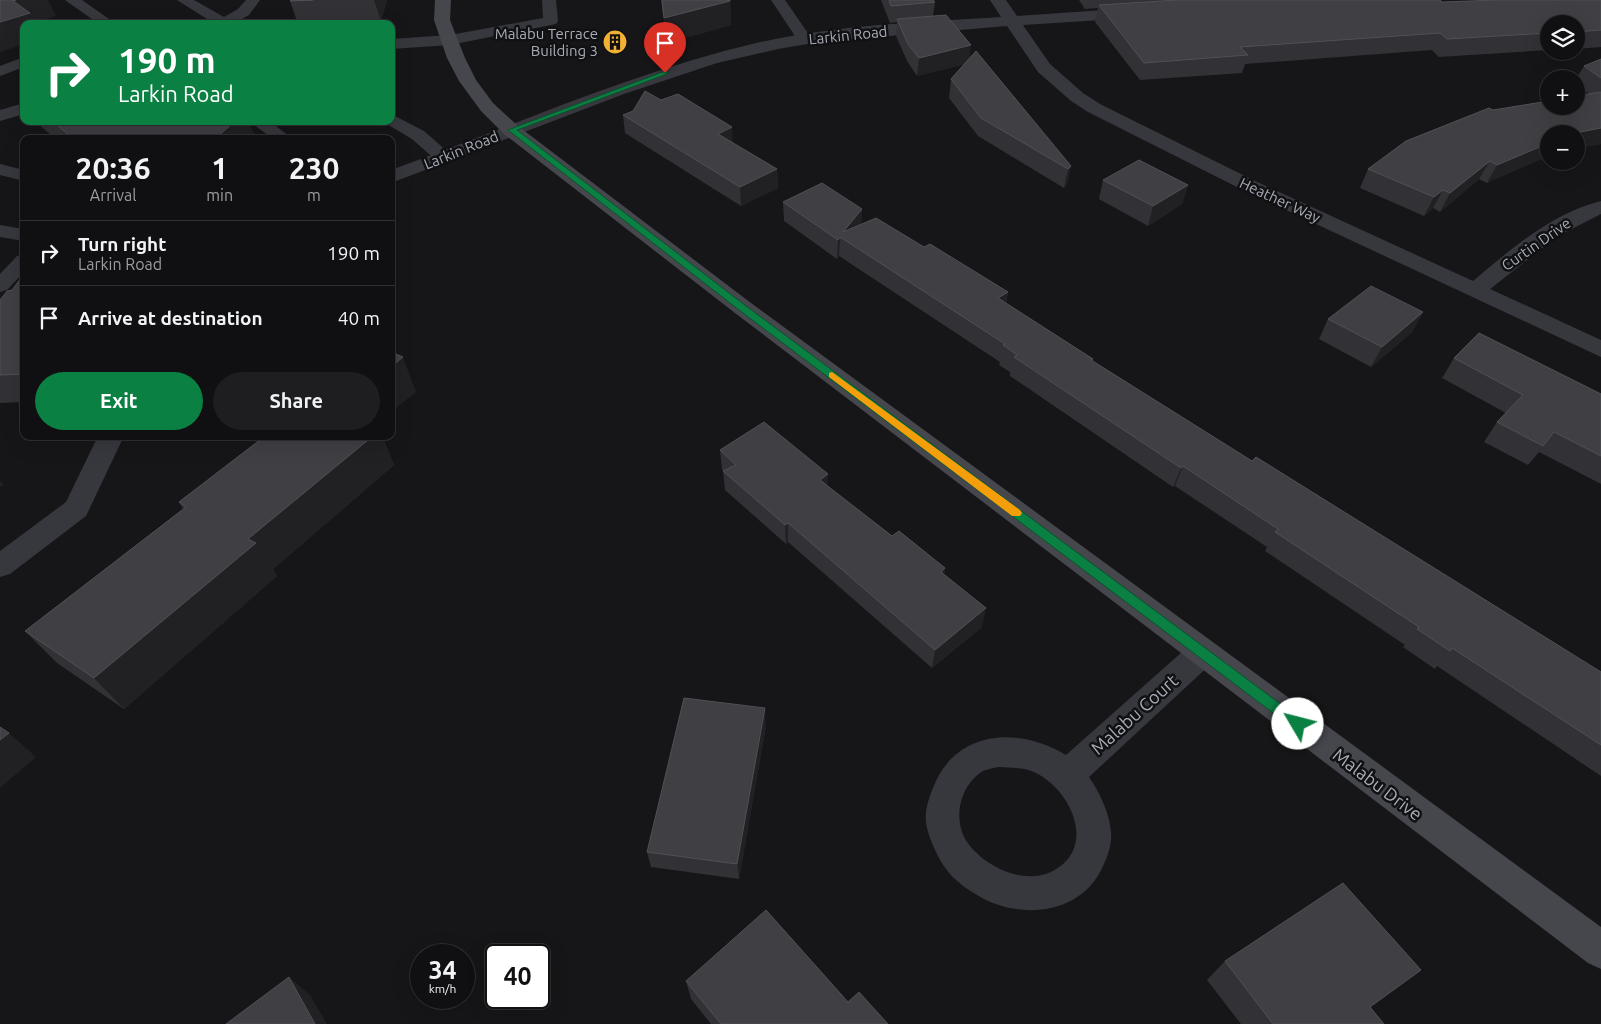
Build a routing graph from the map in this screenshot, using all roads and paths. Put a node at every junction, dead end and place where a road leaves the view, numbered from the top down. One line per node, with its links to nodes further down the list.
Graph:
1 (72, 0): 9 (lane)
2 (184, 0): 10 (lane)
3 (252, 0): 11 (lane)
4 (443, 0): 13 (street, Malabu Drive)
5 (549, 0): 13 (lane)
6 (778, 0): 14 (lane)
7 (998, 0): 12 (street, Heather Way)
8 (1152, 12): 12 (street, Larkin Road)
9 (103, 20)
10 (219, 20)
11 (230, 20)
12 (1011, 21): 14 (street, Larkin Road); 33 (street, Heather Way)
13 (450, 40): 15 (lane); 22 (street, Malabu Drive)
14 (804, 40): 22 (street, Larkin Road)
15 (395, 44)
16 (20, 64): 17 (lane)
17 (0, 71)
18 (20, 109): 19 (lane)
19 (0, 116)
20 (395, 121): 24 (lane)
21 (263, 125): 23 (lane)
22 (511, 130): 24 (street, Larkin Road); 37 (street, Malabu Drive)
23 (279, 135)
24 (442, 157): 27 (street, Larkin Road)
25 (0, 168): 26 (lane)
26 (20, 175)
27 (395, 175)
28 (1601, 207): 33 (street, Curtin Drive)
29 (0, 231): 30 (street)
30 (20, 234)
31 (20, 264): 32 (lane)
32 (0, 286)
33 (1475, 290): 34 (street, Heather Way)
34 (1601, 350)
35 (109, 440): 36 (street)
36 (0, 566)
37 (1202, 653): 38 (street, Malabu Court); 39 (street, Malabu Drive)
38 (1067, 776): 38 (street)
39 (1601, 950)

